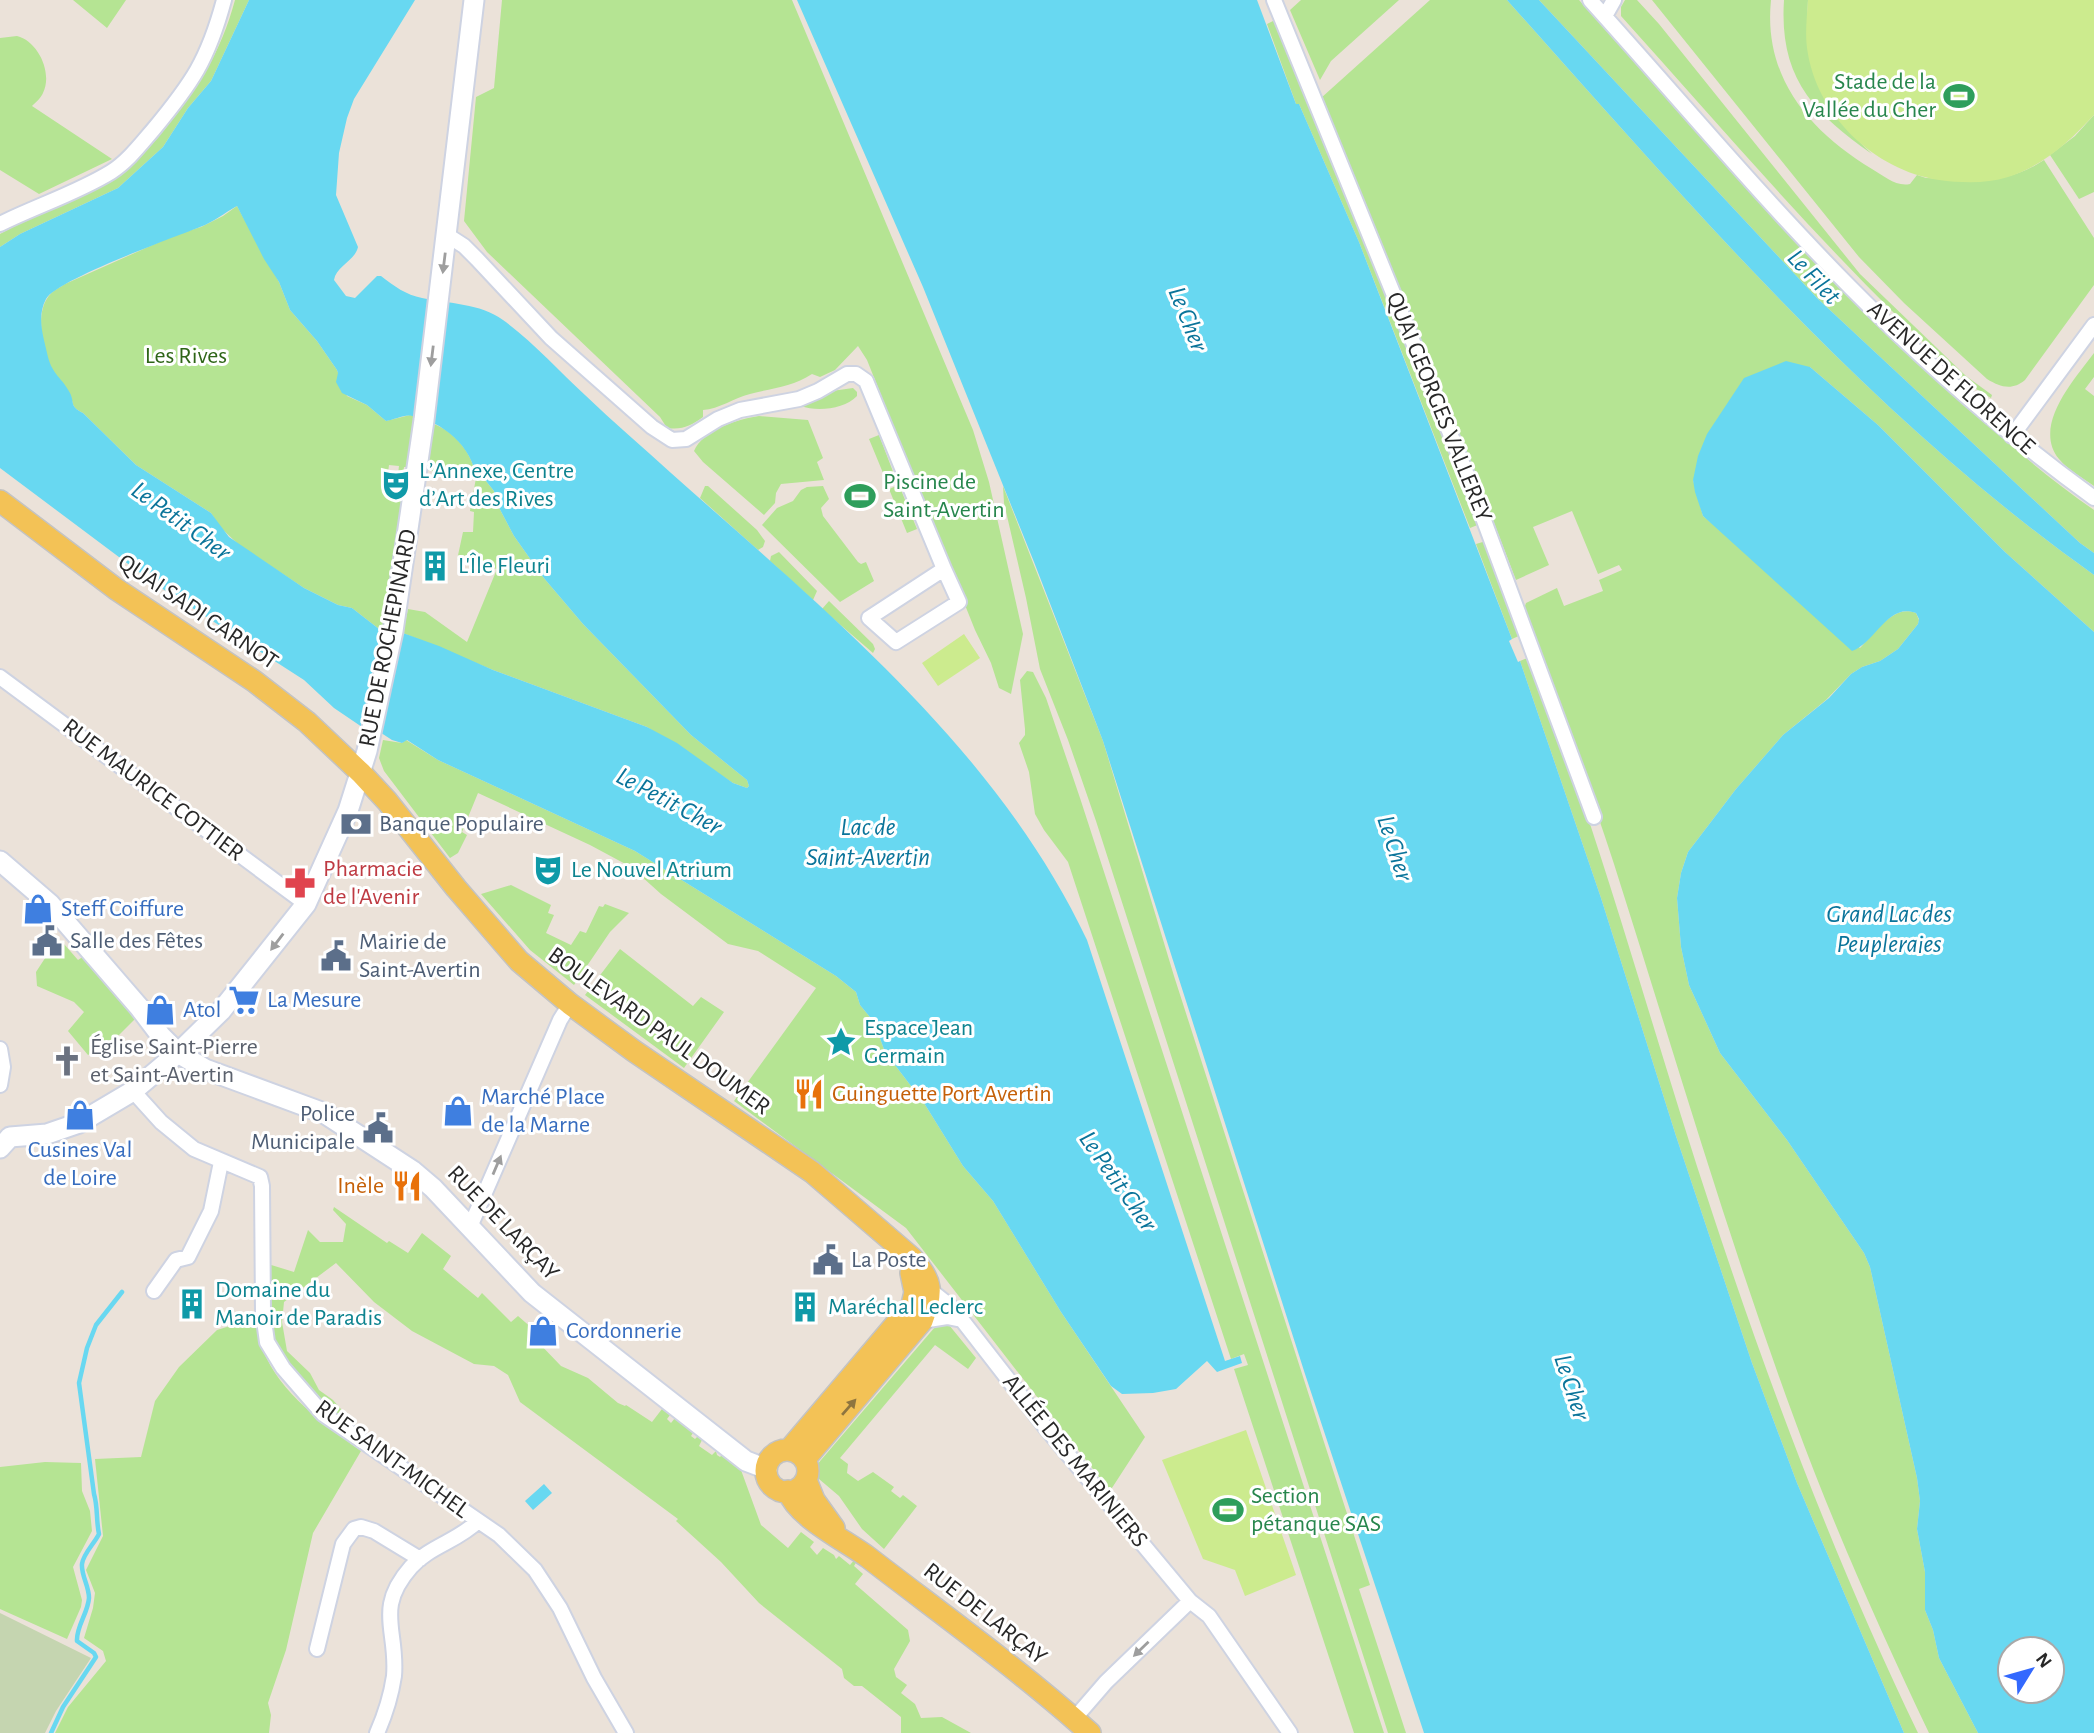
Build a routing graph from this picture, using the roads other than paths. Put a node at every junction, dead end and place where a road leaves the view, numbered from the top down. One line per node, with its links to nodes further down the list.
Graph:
1 (224, 0): 7 (street)
2 (474, 0): 8 (street, RUE DE ROCHEPINARD)
3 (1275, 0): 16 (street, QUAI GEORGES VALLEREY)
4 (1590, 0): 6 (street, AVENUE DE FLORENCE)
5 (1614, 0): 6 (street)
6 (1605, 16): 10 (street, AVENUE DE FLORENCE)
7 (0, 224)
8 (447, 235): 13 (street); 15 (street, RUE DE ROCHEPINARD, one-way to 15)
9 (2094, 325): 10 (street)
10 (2012, 436): 11 (street, AVENUE DE FLORENCE)
11 (2094, 498)
12 (0, 501): 15 (main road, QUAI SADI CARNOT)
13 (944, 569): 13 (street)
14 (0, 677): 18 (street, RUE MAURICE COTTIER)
15 (361, 773): 18 (street, RUE DE ROCHEPINARD); 19 (main road, BOULEVARD PAUL DOUMER)
16 (1594, 817)
17 (0, 861): 21 (street, RUE DE LARÇAY)
18 (306, 904): 21 (street, RUE DE ROCHEPINARD, one-way to 21)
19 (570, 1004): 26 (street, one-way to 19); 27 (main road, BOULEVARD PAUL DOUMER)
20 (0, 1049): 22 (street)
21 (178, 1053): 23 (street, RUE DE ROCHEPINARD); 26 (street, RUE DE LARÇAY)
22 (0, 1085)
23 (133, 1091): 24 (street, RUE DE ROCHEPINARD); 25 (street, RUE SAINT-MICHEL)
24 (3, 1139)
25 (221, 1161): 29 (street); 35 (street, RUE SAINT-MICHEL)
26 (470, 1227): 33 (street, RUE DE LARÇAY)
27 (894, 1244): 28 (main road, BOULEVARD PAUL DOUMER); 32 (main road)
28 (930, 1290): 30 (street, ALLÉE DES MARINIERS); 31 (main road)
29 (154, 1291)
30 (962, 1320): 31 (street); 37 (street, ALLÉE DES MARINIERS)
31 (922, 1321): 32 (main road, one-way to 31)
32 (797, 1454): 33 (main road); 34 (main road)
33 (767, 1469): 34 (main road)
34 (797, 1486): 39 (main road, RUE DE LARÇAY)
35 (478, 1521): 36 (street); 40 (street, RUE SAINT-MICHEL)
36 (420, 1559): 38 (street); 41 (street)
37 (1190, 1601): 39 (street, one-way to 39); 43 (street, ALLÉE DES MARINIERS)
38 (317, 1649)
39 (1074, 1719): 42 (main road, RUE DE LARÇAY)
40 (623, 1732)
41 (377, 1733)
42 (1090, 1733)
43 (1290, 1733)

